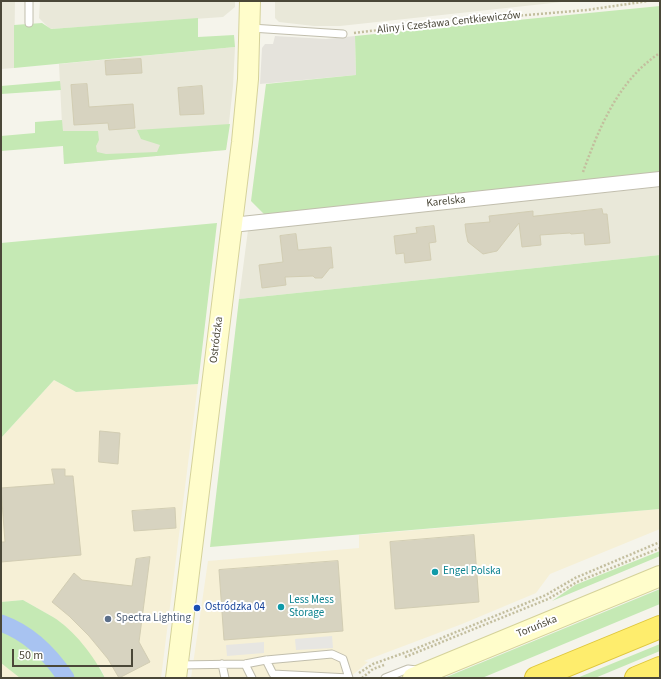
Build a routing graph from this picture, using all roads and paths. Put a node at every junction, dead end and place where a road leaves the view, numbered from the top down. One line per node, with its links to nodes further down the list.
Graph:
1 (29, 1): 4 (lane)
2 (250, 1): 5 (street, Ostródzka)
3 (648, 1): 6 (path, Aliny i Czesława Centkiewiczów)
4 (29, 22)
5 (249, 28): 6 (lane); 10 (street, Ostródzka)
6 (343, 34)
7 (660, 53): 9 (path)
8 (660, 179): 9 (street, Karelska)
9 (577, 188): 10 (street, Karelska)
10 (232, 225): 20 (street, Ostródzka)
11 (660, 542): 21 (path)
12 (660, 548): 25 (path)
13 (660, 576): 19 (street, Toruńska)
14 (660, 627): 28 (highway)
15 (266, 660): 17 (lane); 24 (lane); 24 (lane)
16 (222, 664): 17 (lane); 20 (lane); 22 (lane)
17 (245, 664): 23 (lane)
18 (660, 668): 29 (highway)
19 (431, 670): 26 (lane); 27 (street, Toruńska)
20 (177, 672)
21 (357, 674)
22 (226, 678)
23 (252, 678)
24 (349, 678)
25 (362, 678)
26 (385, 678)
27 (413, 678)
28 (536, 678)
29 (636, 678)

